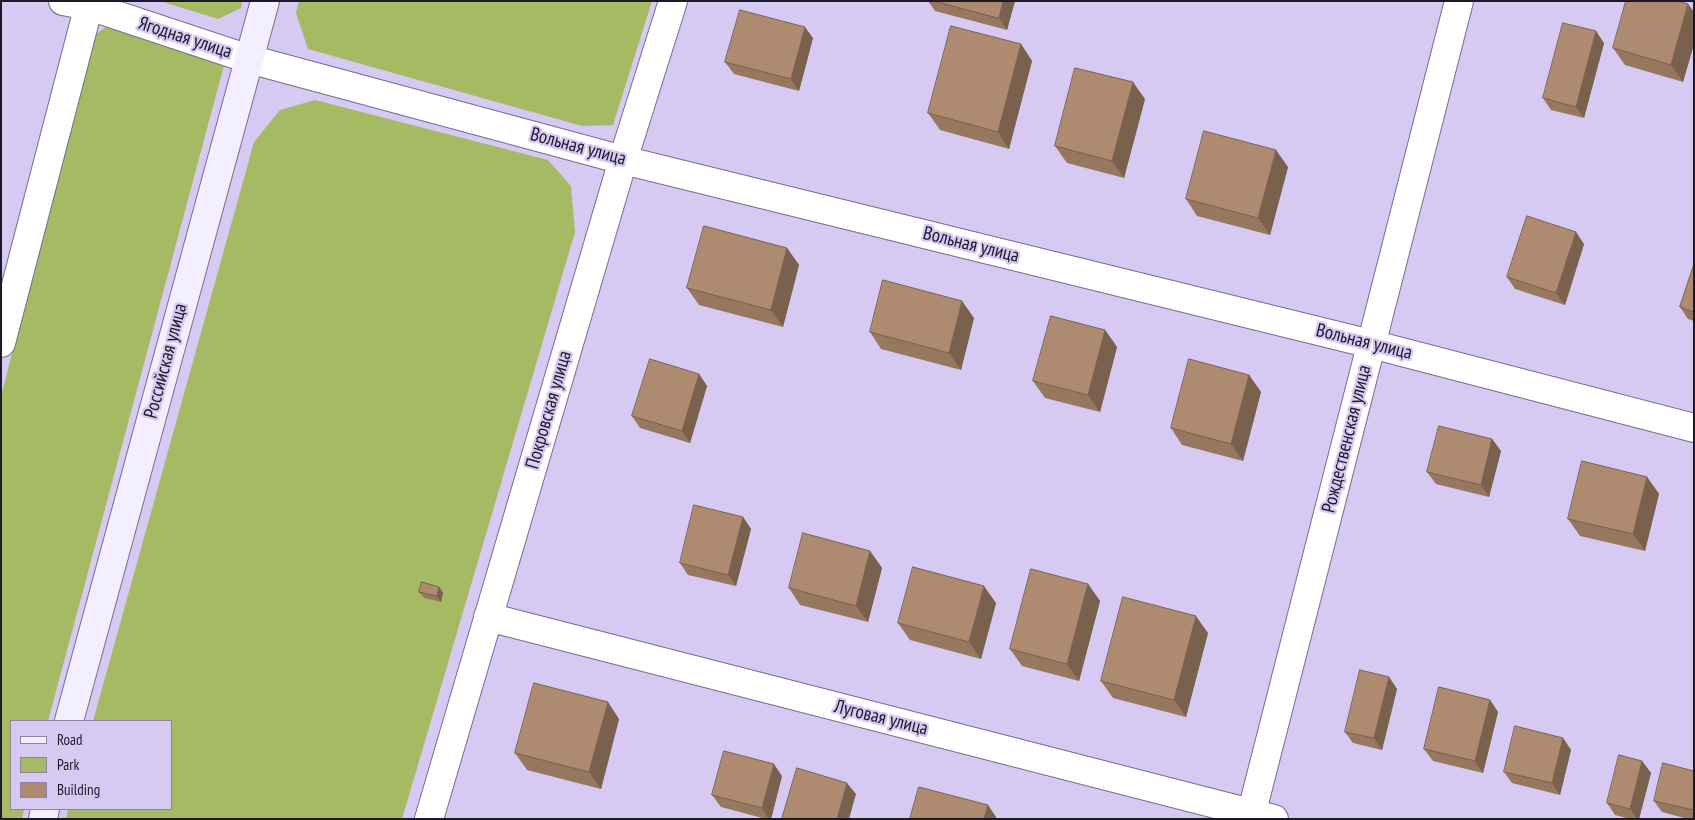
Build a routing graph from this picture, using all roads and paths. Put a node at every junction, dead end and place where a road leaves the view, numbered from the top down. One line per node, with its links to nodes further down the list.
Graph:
1 (264, 1): 5 (main road, Российская улица)
2 (673, 1): 6 (street, Покровская улица)
3 (1459, 1): 8 (street, Рождественская улица)
4 (81, 3): 5 (street, Ягодная улица); 7 (street)
5 (250, 59): 6 (street, Вольная улица); 11 (main road, Российская улица)
6 (623, 160): 8 (street, Вольная улица); 10 (street, Покровская улица)
7 (1, 343)
8 (1371, 344): 9 (street, Вольная улица); 12 (street, Рождественская улица)
9 (1694, 428)
10 (488, 617): 12 (street, Луговая улица); 13 (street, Покровская улица)
11 (69, 720)
12 (1259, 817)
13 (428, 819)

